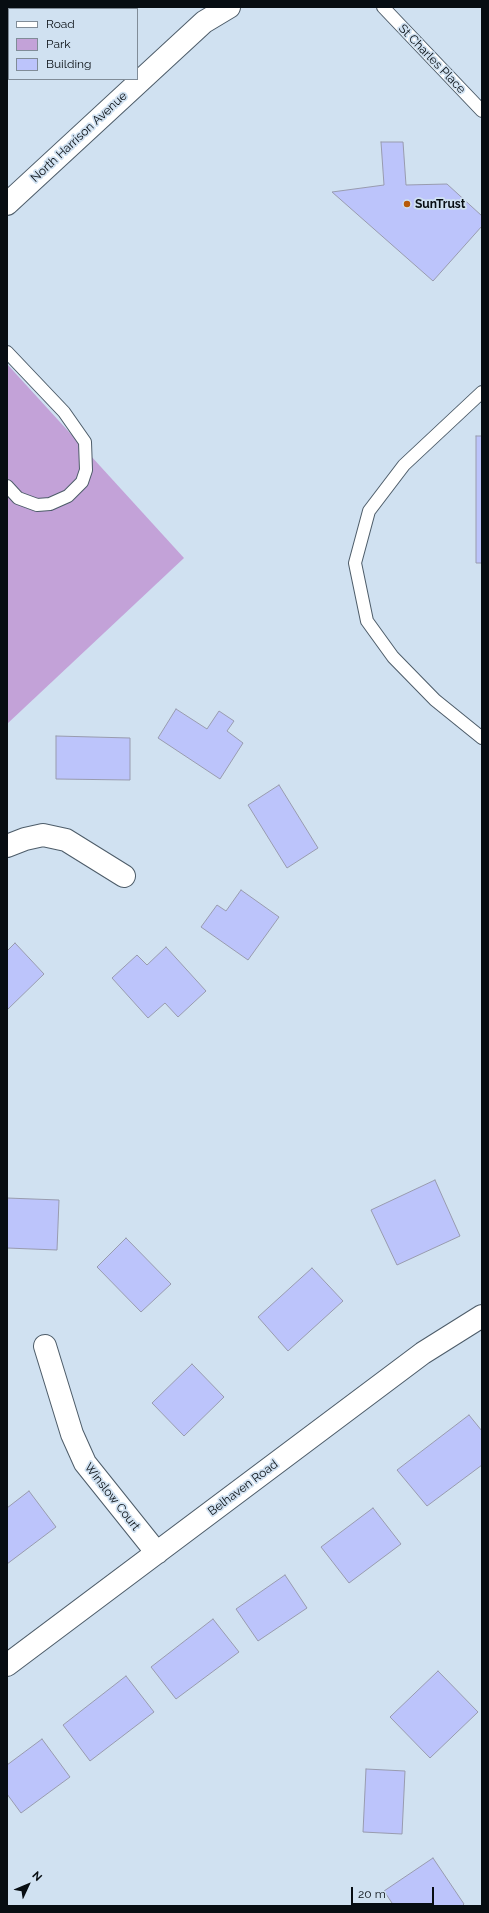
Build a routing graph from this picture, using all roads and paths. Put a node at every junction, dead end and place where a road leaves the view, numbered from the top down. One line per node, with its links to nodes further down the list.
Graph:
1 (229, 7): 3 (street, North Harrison Avenue)
2 (383, 7): 4 (lane, St Charles Place)
3 (208, 14): 5 (street, North Harrison Avenue)
4 (482, 111)
5 (7, 204)
6 (7, 352): 8 (lane)
7 (482, 392): 9 (lane)
8 (7, 486)
9 (482, 738)
10 (7, 846): 11 (street)
11 (124, 876)
12 (482, 1316): 14 (street, Belhaven Road)
13 (45, 1346): 14 (street, Winslow Court)
14 (157, 1553): 15 (street, Belhaven Road)
15 (7, 1665)

